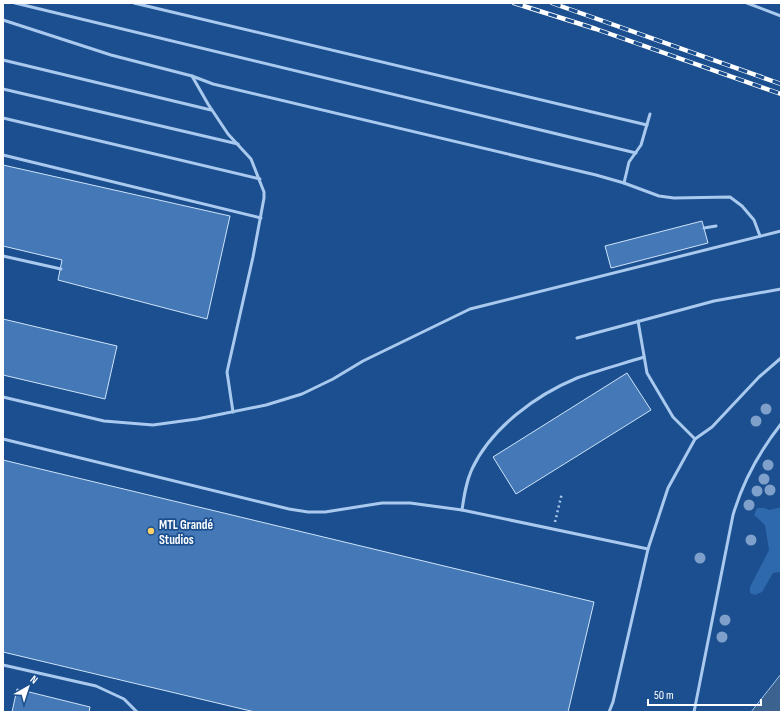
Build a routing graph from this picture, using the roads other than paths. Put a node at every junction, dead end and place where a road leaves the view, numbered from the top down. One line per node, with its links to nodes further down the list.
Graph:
1 (15, 3): 14 (lane)
2 (134, 3): 12 (lane)
3 (747, 3): 4 (lane)
4 (781, 16)
5 (4, 20): 7 (lane)
6 (3, 60): 9 (lane)
7 (192, 76): 9 (lane); 17 (lane)
8 (3, 89): 13 (lane)
9 (212, 110): 13 (lane)
10 (650, 114): 12 (lane)
11 (3, 118): 16 (lane)
12 (647, 125): 14 (lane)
13 (238, 144): 16 (lane)
14 (636, 153): 17 (lane)
15 (3, 155): 18 (lane)
16 (260, 179): 18 (lane)
17 (624, 182): 22 (lane)
18 (261, 218): 31 (lane)
19 (716, 226): 20 (lane)
20 (704, 228)
21 (781, 231): 22 (lane)
22 (760, 236): 31 (lane)
23 (3, 256): 24 (lane)
24 (61, 269)
25 (781, 289): 26 (lane)
26 (638, 321): 27 (lane); 28 (lane)
27 (577, 338)
28 (644, 357): 34 (lane); 35 (lane)
29 (781, 358): 34 (lane)
30 (3, 397): 31 (lane)
31 (233, 412)
32 (781, 424): 40 (lane)
33 (3, 439): 35 (lane)
34 (695, 439): 36 (lane)
35 (462, 510): 36 (lane)
36 (648, 549): 39 (lane)
37 (3, 665): 38 (lane)
38 (138, 712)
39 (609, 712)
40 (694, 712)

